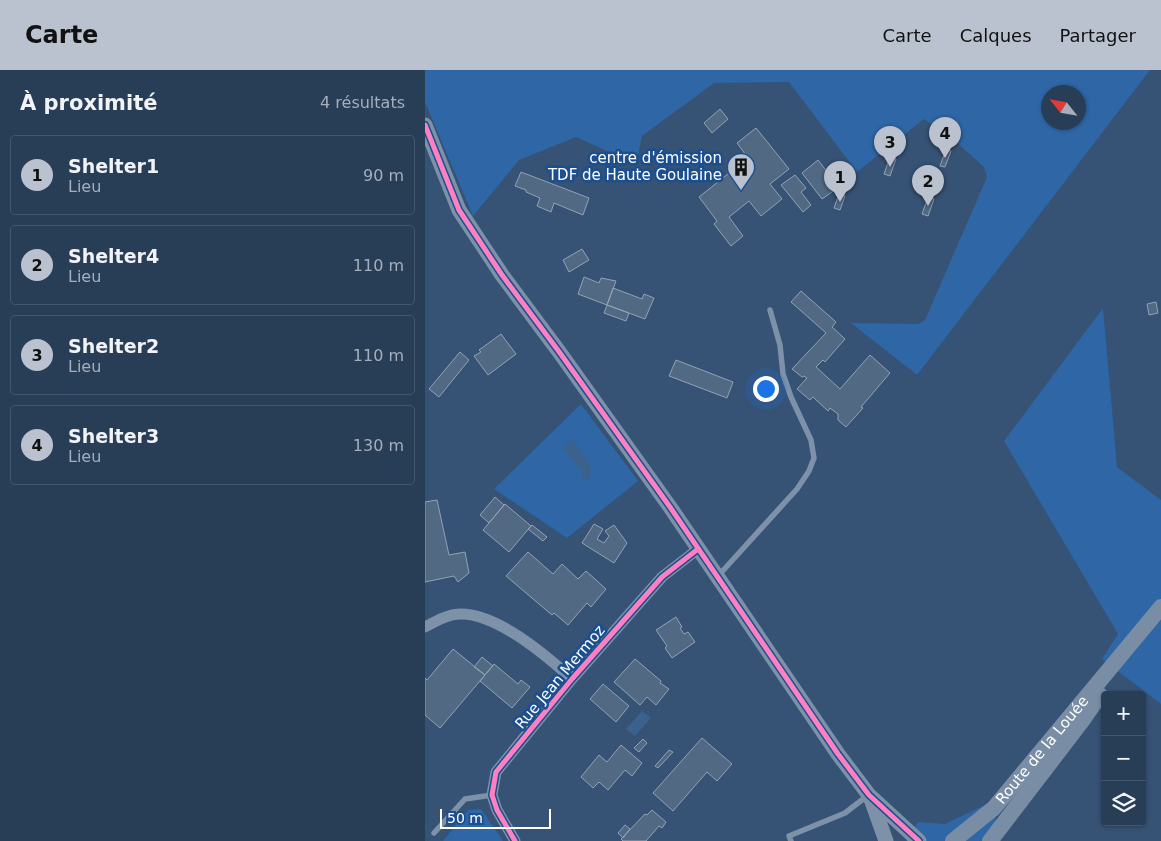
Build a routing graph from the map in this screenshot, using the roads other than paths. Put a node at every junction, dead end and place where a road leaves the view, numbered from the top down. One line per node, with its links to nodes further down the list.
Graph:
1 (425, 125): 3 (street)
2 (770, 310): 4 (lane)
3 (698, 549): 4 (street); 8 (street, Rue Jean Mermoz)
4 (717, 577): 10 (street)
5 (1161, 607): 7 (main road, Route de la Louée)
6 (425, 627): 8 (street)
7 (1143, 631): 16 (main road, Route de la Louée); 17 (main road, Route de la Louée)
8 (572, 679): 9 (street, Rue Jean Mermoz)
9 (492, 795): 11 (lane); 12 (street)
10 (869, 795): 13 (lane); 14 (street); 15 (street)
11 (434, 833)
12 (515, 841)
13 (791, 841)
14 (886, 841)
15 (919, 841)
16 (953, 841)
17 (991, 841)

